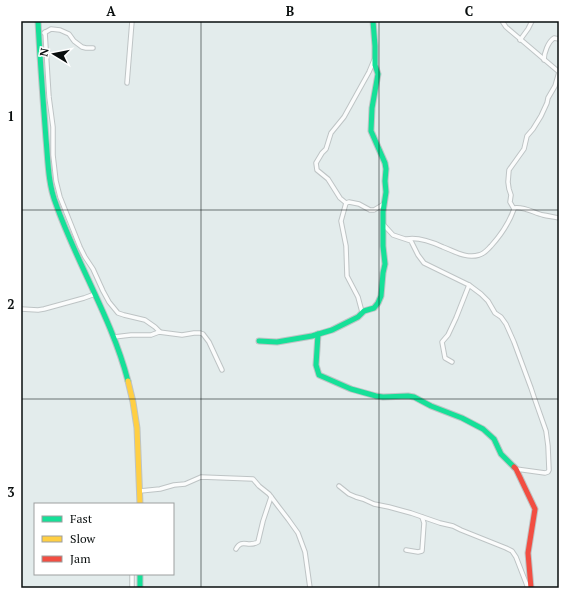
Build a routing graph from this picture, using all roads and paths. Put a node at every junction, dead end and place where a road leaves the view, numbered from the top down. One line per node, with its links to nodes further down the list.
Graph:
1 (38, 21): 7 (street)
2 (132, 21): 14 (street)
3 (373, 21): 11 (street)
4 (502, 21): 8 (street)
5 (532, 22): 8 (street)
6 (45, 32): 7 (street); 10 (street); 27 (street)
7 (39, 36): 24 (street)
8 (520, 40): 12 (street)
9 (559, 40): 12 (street)
10 (93, 48)
11 (374, 60): 15 (street); 16 (street)
12 (544, 60): 13 (street)
13 (559, 72): 17 (street)
14 (128, 83)
15 (346, 203): 16 (street); 26 (street)
16 (384, 204): 19 (street)
17 (514, 208): 18 (street); 22 (street)
18 (559, 218)
19 (383, 224): 20 (street); 21 (street)
20 (394, 235): 21 (street); 22 (street)
21 (383, 238): 26 (street)
22 (405, 239): 23 (street)
23 (469, 285): 31 (street); 33 (street)
24 (95, 294): 25 (street); 29 (street)
25 (21, 309)
26 (362, 312): 28 (street)
27 (160, 332): 29 (street); 32 (street)
28 (318, 334): 30 (street); 33 (street)
29 (114, 337): 35 (street)
30 (259, 341)
31 (452, 362)
32 (222, 370)
33 (516, 469): 47 (street)
34 (339, 486): 38 (street)
35 (140, 491): 36 (street); 37 (street)
36 (271, 496): 39 (street); 45 (street)
37 (140, 503)
38 (422, 517): 40 (street); 46 (street)
39 (236, 549)
40 (406, 550)
41 (132, 575): 43 (street)
42 (140, 575): 44 (street)
43 (132, 586): 44 (street)
44 (140, 588)
45 (310, 588)
46 (528, 588)
47 (531, 588)

